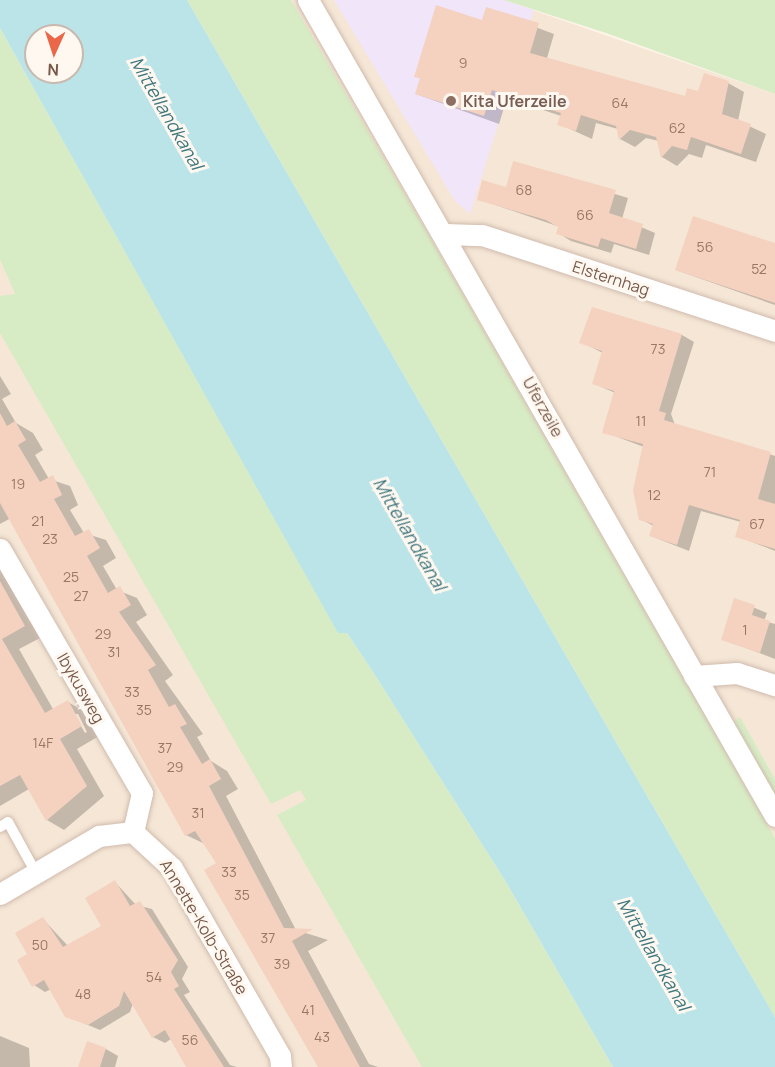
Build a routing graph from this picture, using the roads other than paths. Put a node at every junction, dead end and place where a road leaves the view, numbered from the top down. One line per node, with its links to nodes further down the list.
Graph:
1 (308, 0): 2 (street, Uferzeile)
2 (445, 234): 3 (street, Elsternhag); 5 (street, Uferzeile)
3 (775, 331)
4 (0, 549): 9 (street, Ibykusweg)
5 (694, 676): 6 (street); 7 (street, Uferzeile)
6 (775, 686)
7 (775, 816)
8 (0, 827): 10 (lane)
9 (133, 832): 10 (street); 12 (street, Annette-Kolb-Straße)
10 (36, 873): 11 (street)
11 (0, 894)
12 (281, 1067)

